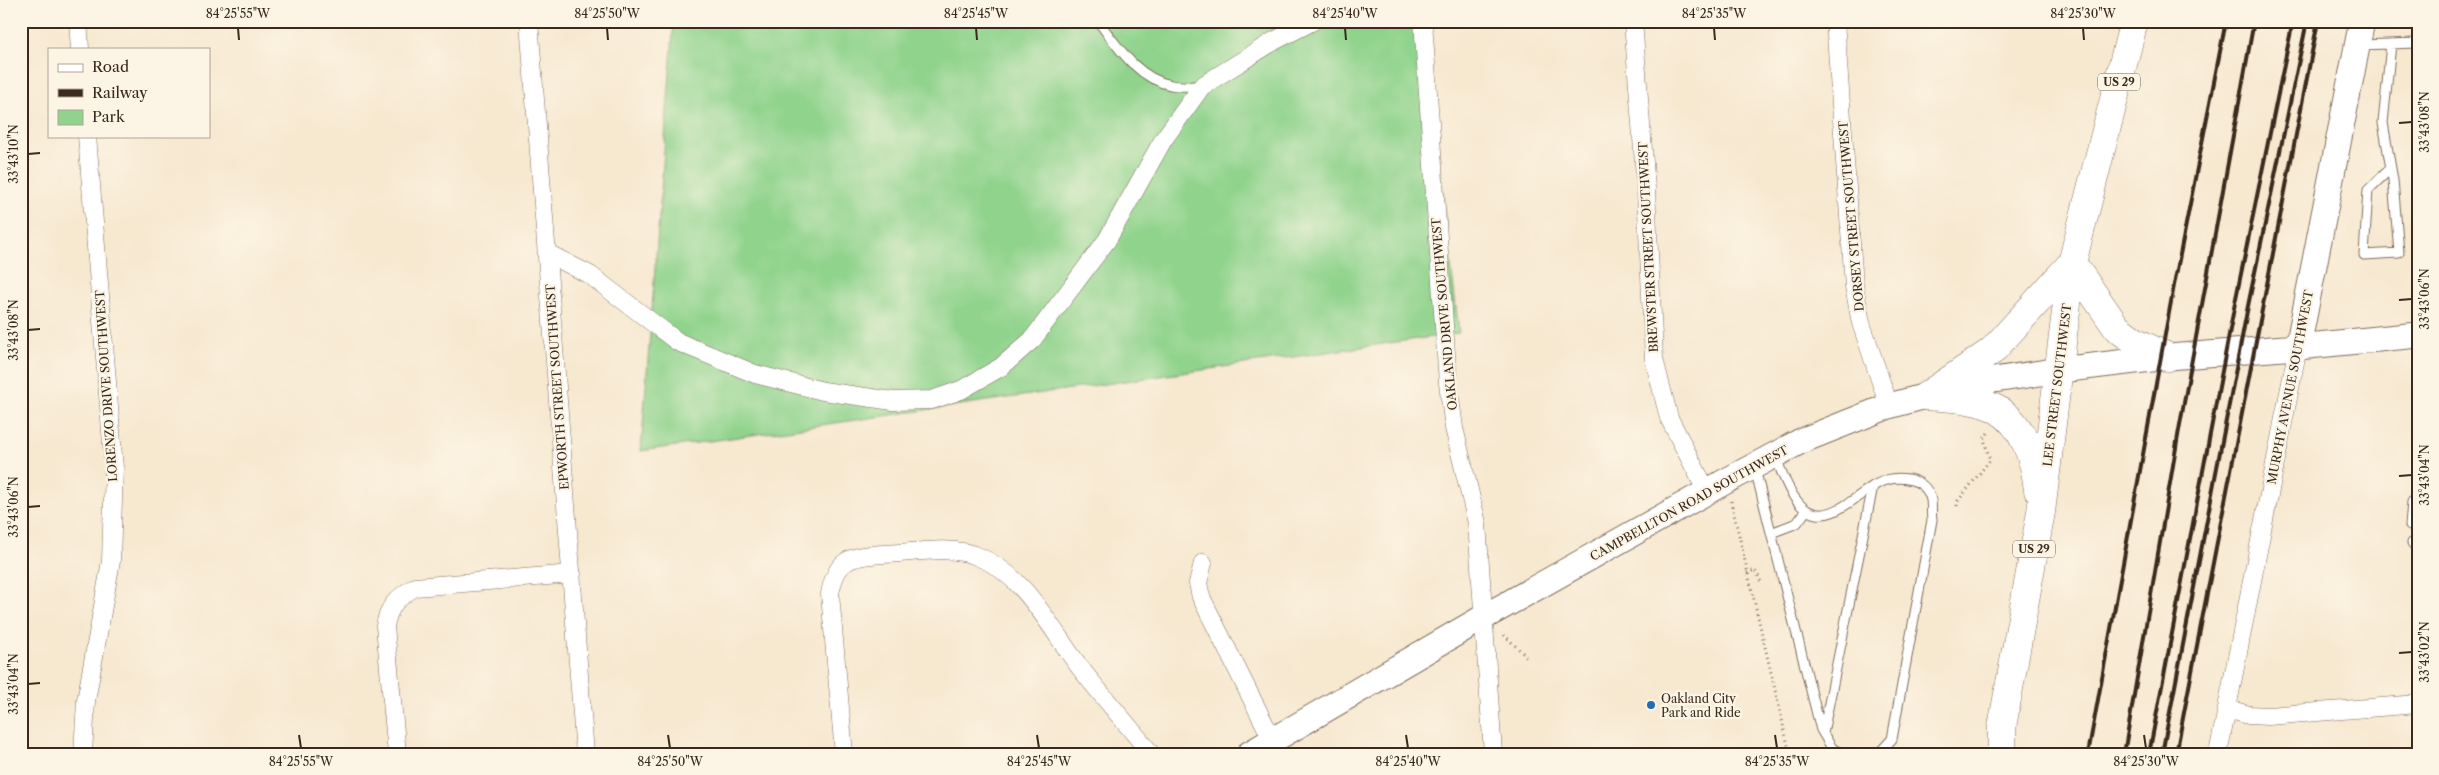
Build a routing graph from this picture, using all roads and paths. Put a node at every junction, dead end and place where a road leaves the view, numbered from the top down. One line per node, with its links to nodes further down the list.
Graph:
1 (78, 21): 13 (street)
2 (529, 21): 17 (street, EPWORTH STREET SOUTHWEST)
3 (1098, 21): 14 (lane)
4 (1313, 21): 14 (street)
5 (1423, 21): 39 (street, OAKLAND DRIVE SOUTHWEST)
6 (1633, 21): 28 (street, BREWSTER STREET SOUTHWEST)
7 (1835, 21): 24 (street, DORSEY STREET SOUTHWEST)
8 (2134, 21): 18 (main road, LEE STREET SOUTHWEST / US 29)
9 (2362, 21): 12 (main road, MURPHY AVENUE SOUTHWEST)
10 (2418, 42): 11 (lane)
11 (2391, 44): 12 (lane); 16 (lane)
12 (2357, 46): 20 (main road, MURPHY AVENUE SOUTHWEST)
13 (80, 48)
14 (1202, 86): 17 (street)
15 (87, 138): 45 (street, LORENZO DRIVE SOUTHWEST)
16 (2389, 170): 16 (lane)
17 (547, 253): 37 (street, EPWORTH STREET SOUTHWEST)
18 (2072, 263): 21 (main road); 22 (main road, LEE STREET SOUTHWEST / US 29); 23 (main road)
19 (2418, 335): 20 (main road, CAMPBELLTON ROAD SOUTHWEST)
20 (2298, 347): 21 (main road, CAMPBELLTON ROAD SOUTHWEST); 42 (street, MURPHY AVENUE SOUTHWEST)
21 (2168, 356): 22 (main road, CAMPBELLTON ROAD SOUTHWEST)
22 (2060, 370): 23 (main road, CAMPBELLTON ROAD SOUTHWEST); 32 (main road, LEE STREET SOUTHWEST / US 29)
23 (1926, 396): 24 (main road, CAMPBELLTON ROAD SOUTHWEST); 32 (main road)
24 (1889, 406): 26 (main road, CAMPBELLTON ROAD SOUTHWEST)
25 (1995, 424): 30 (path)
26 (1764, 461): 28 (main road, CAMPBELLTON ROAD SOUTHWEST); 31 (lane); 34 (lane)
27 (1873, 486): 31 (lane); 43 (lane); 54 (lane)
28 (1716, 487): 36 (path); 39 (main road, CAMPBELLTON ROAD SOUTHWEST)
29 (2418, 497): 33 (lane)
30 (1957, 506)
31 (1806, 511): 34 (lane)
32 (2041, 512): 55 (main road, LEE STREET SOUTHWEST / US 29)
33 (2410, 526)
34 (1771, 533): 43 (lane)
35 (1203, 563): 44 (street)
36 (1747, 573): 38 (path); 52 (path)
37 (572, 574): 46 (street); 47 (street, EPWORTH STREET SOUTHWEST)
38 (1761, 582)
39 (1484, 617): 40 (path); 44 (main road, CAMPBELLTON ROAD SOUTHWEST); 51 (street, OAKLAND DRIVE SOUTHWEST)
40 (1527, 657)
41 (2418, 704): 42 (street)
42 (2227, 709): 56 (street, MURPHY AVENUE SOUTHWEST)
43 (1823, 734): 53 (lane)
44 (1272, 739): 50 (main road, CAMPBELLTON ROAD SOUTHWEST)
45 (83, 754)
46 (397, 754)
47 (585, 754)
48 (844, 754): 49 (street)
49 (1151, 754)
50 (1249, 754)
51 (1493, 754)
52 (1790, 754)
53 (1842, 754)
54 (1874, 754)
55 (2002, 754)
56 (2218, 754)

